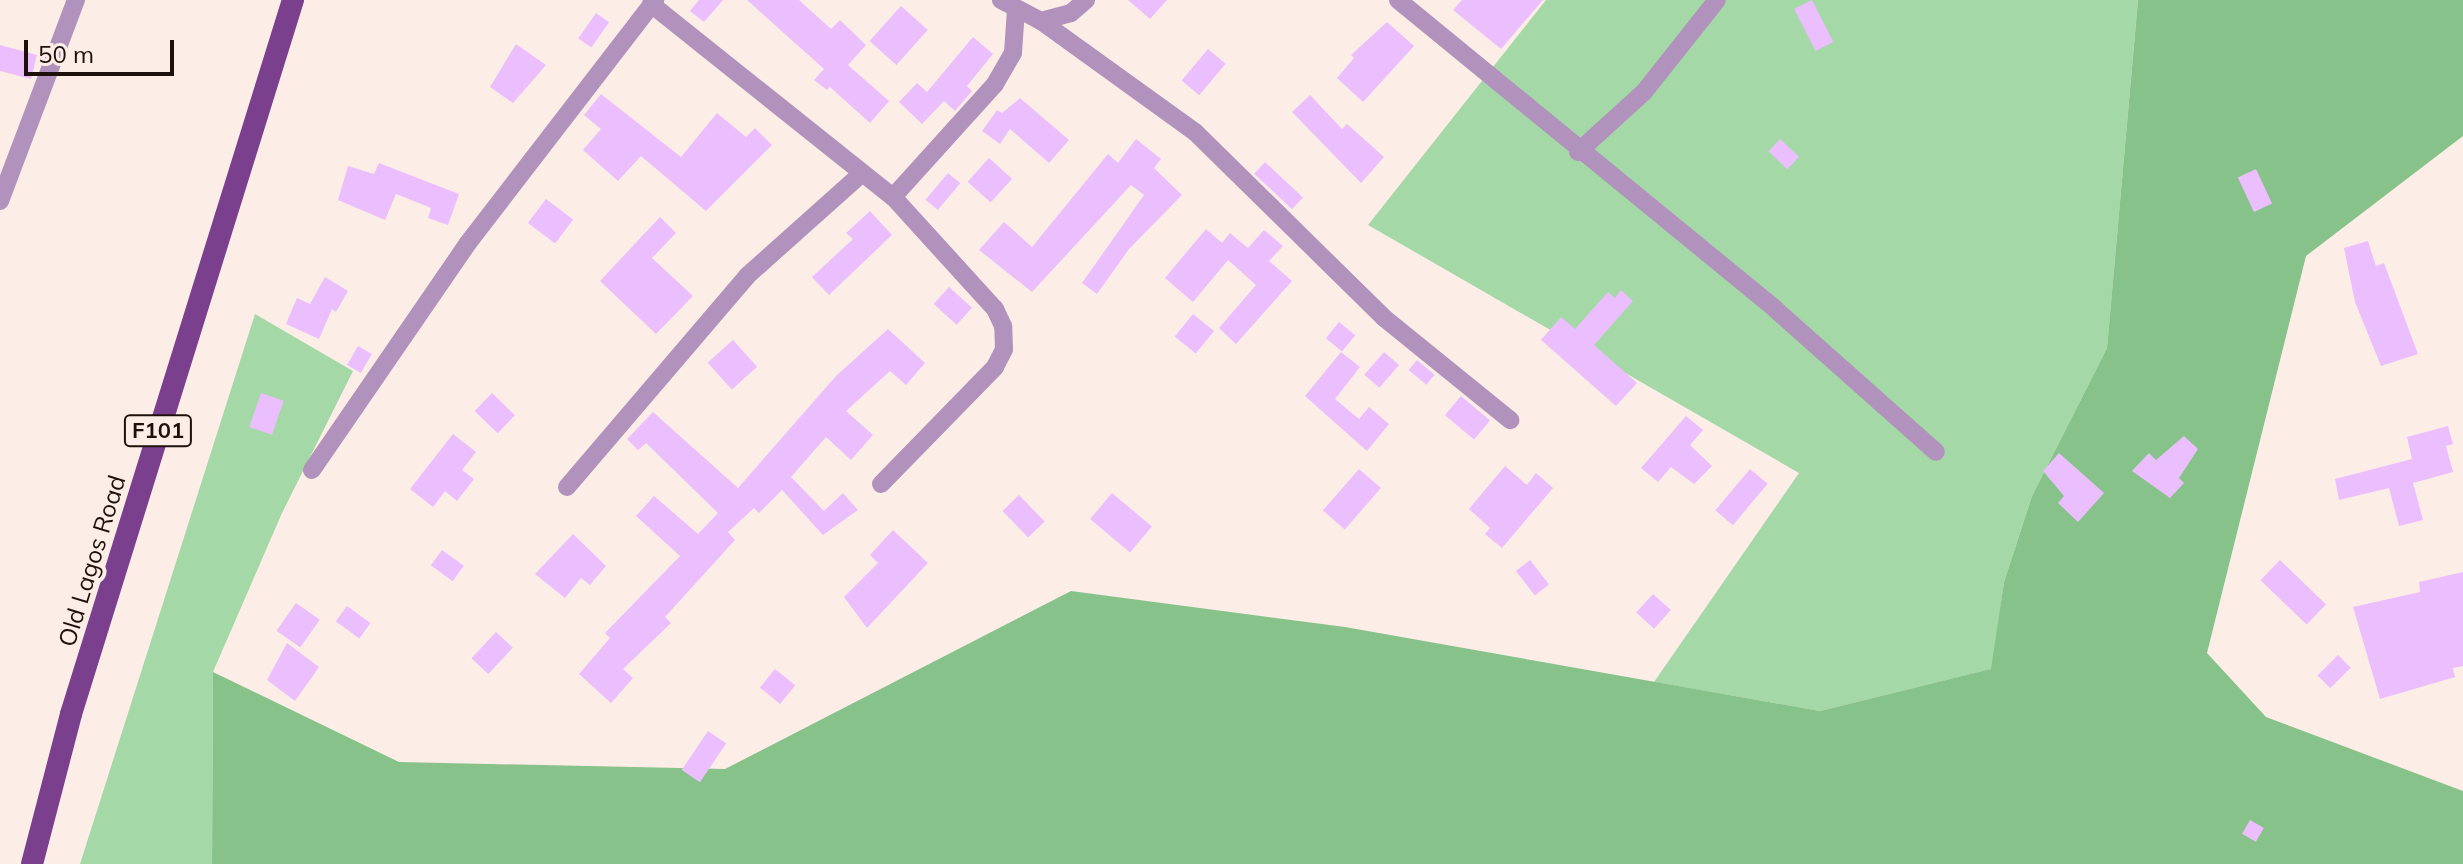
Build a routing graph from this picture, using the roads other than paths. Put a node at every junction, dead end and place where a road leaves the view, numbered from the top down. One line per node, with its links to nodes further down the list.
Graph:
1 (76, 0): 12 (street)
2 (293, 0): 18 (main road, Old Lagos Road / F101)
3 (1086, 0): 8 (street)
4 (1398, 0): 9 (street)
5 (1717, 0): 9 (street)
6 (653, 2): 10 (street); 15 (street)
7 (1008, 4): 8 (street); 11 (street)
8 (1041, 21): 13 (street)
9 (1578, 152): 14 (street)
10 (860, 175): 11 (street); 17 (street)
11 (893, 197): 16 (street)
12 (0, 201)
13 (1510, 420)
14 (1936, 452)
15 (312, 470)
16 (881, 484)
17 (567, 487)
18 (32, 864)

